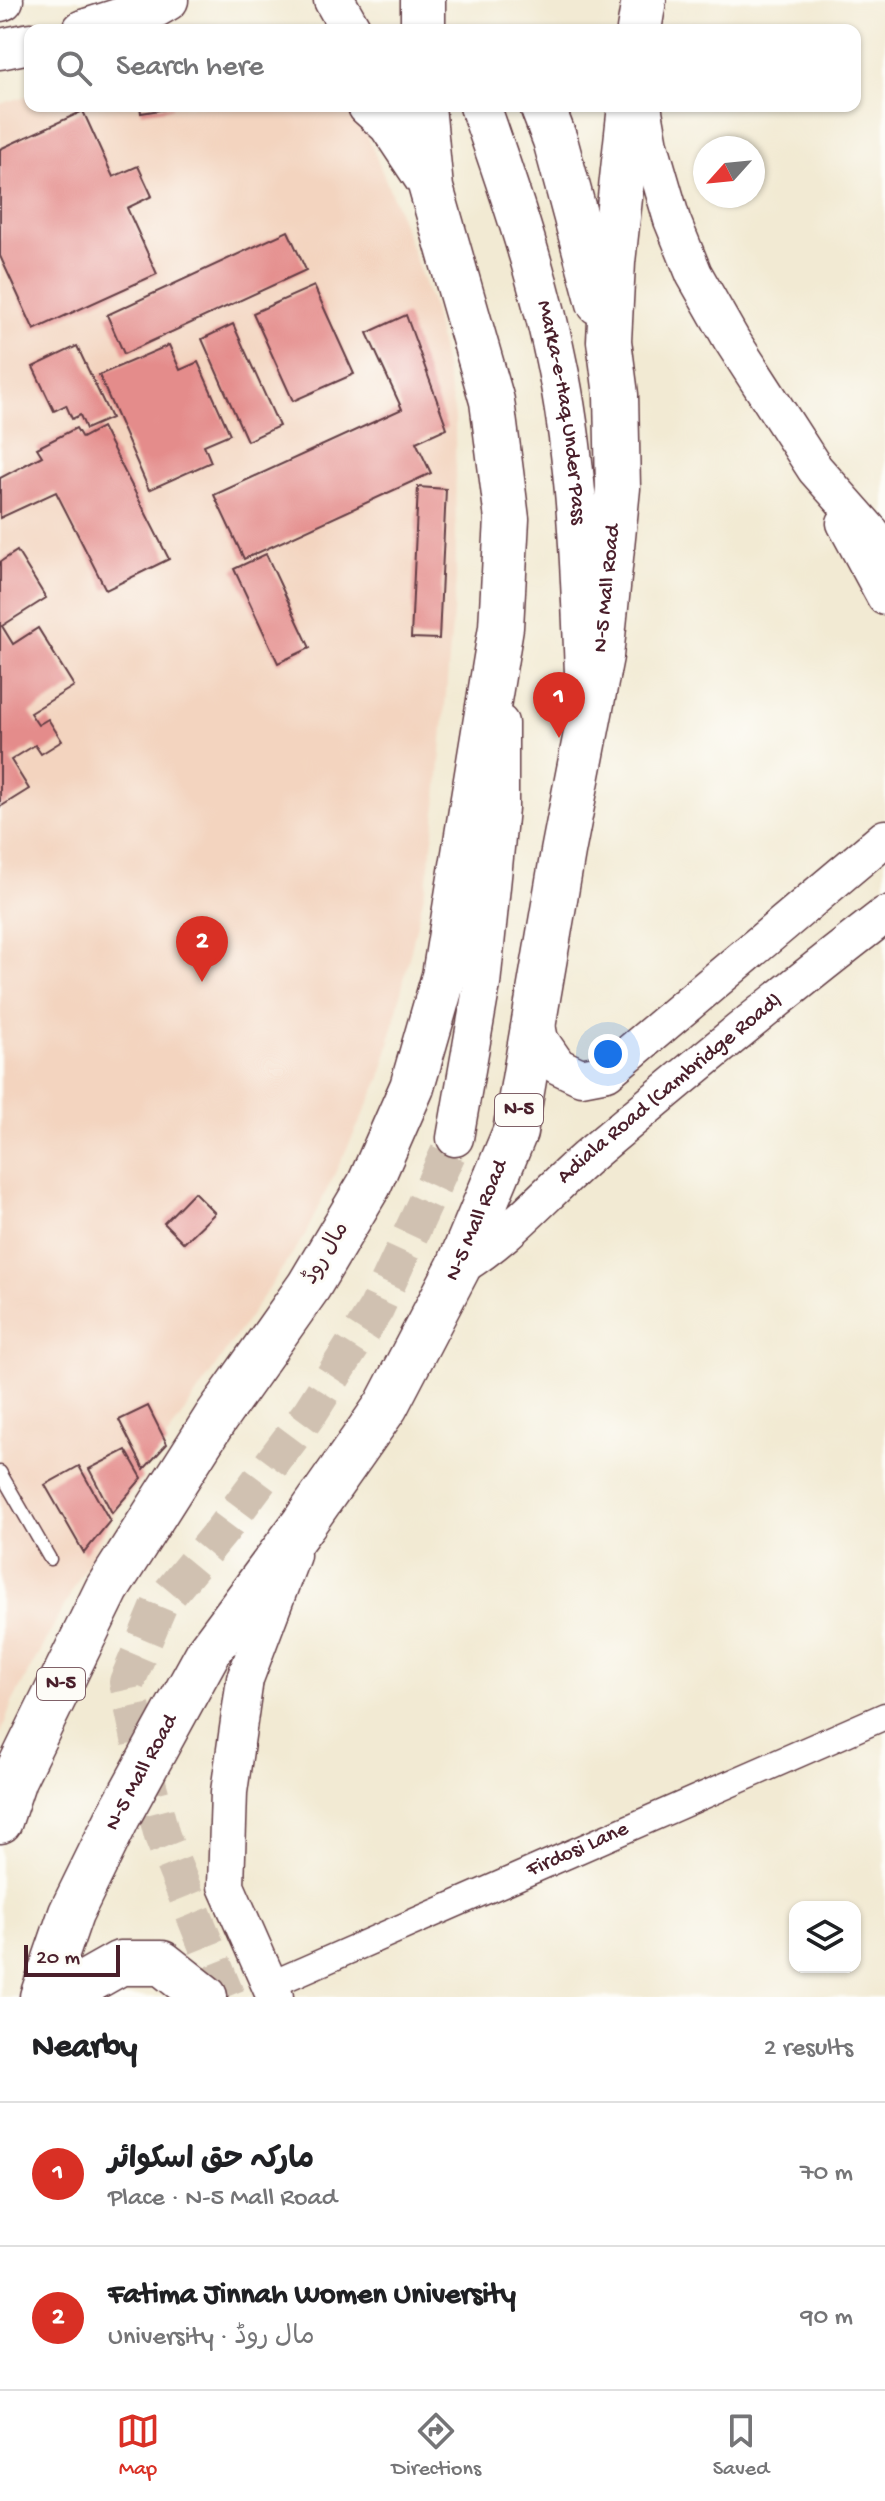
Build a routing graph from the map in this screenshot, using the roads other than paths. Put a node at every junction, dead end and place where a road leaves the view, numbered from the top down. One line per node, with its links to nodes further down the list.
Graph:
1 (168, 0): 5 (main road)
2 (334, 0): 6 (main road)
3 (423, 0): 7 (highway)
4 (644, 0): 8 (highway)
5 (102, 24)
6 (348, 24)
7 (423, 24)
8 (640, 24)
9 (24, 44): 10 (main road)
10 (0, 49)
11 (375, 112): 19 (main road)
12 (393, 112): 19 (main road)
13 (424, 112): 19 (highway)
14 (440, 112): 19 (highway)
15 (482, 112): 25 (main road, Marka-e-Haq Under Pass)
16 (544, 112): 20 (highway)
17 (629, 112): 20 (highway, N-5 Mall Road / N-5)
18 (644, 112): 21 (main road)
19 (431, 188): 24 (highway, مال روڈ)
20 (609, 341): 25 (highway, N-5 Mall Road / N-5)
21 (815, 469): 22 (main road); 23 (main road)
22 (885, 548)
23 (885, 597)
24 (501, 627): 29 (main road); 35 (highway, مال روڈ / N-5)
25 (587, 730): 28 (highway, N-5 Mall Road / N-5)
26 (885, 838): 28 (main road)
27 (885, 915): 30 (main road, Adiala Road (Cambridge Road))
28 (535, 1015): 30 (highway, N-5 Mall Road / N-5)
29 (455, 1138)
30 (458, 1268): 32 (highway, N-5 Mall Road / N-5)
31 (0, 1472): 33 (lane)
32 (304, 1523): 36 (main road); 37 (highway, N-5 Mall Road / N-5)
33 (50, 1559)
34 (885, 1716): 36 (street, Firdosi Lane)
35 (0, 1821)
36 (273, 1991)
37 (42, 1997)
38 (60, 1997): 39 (highway)
39 (205, 1997)

